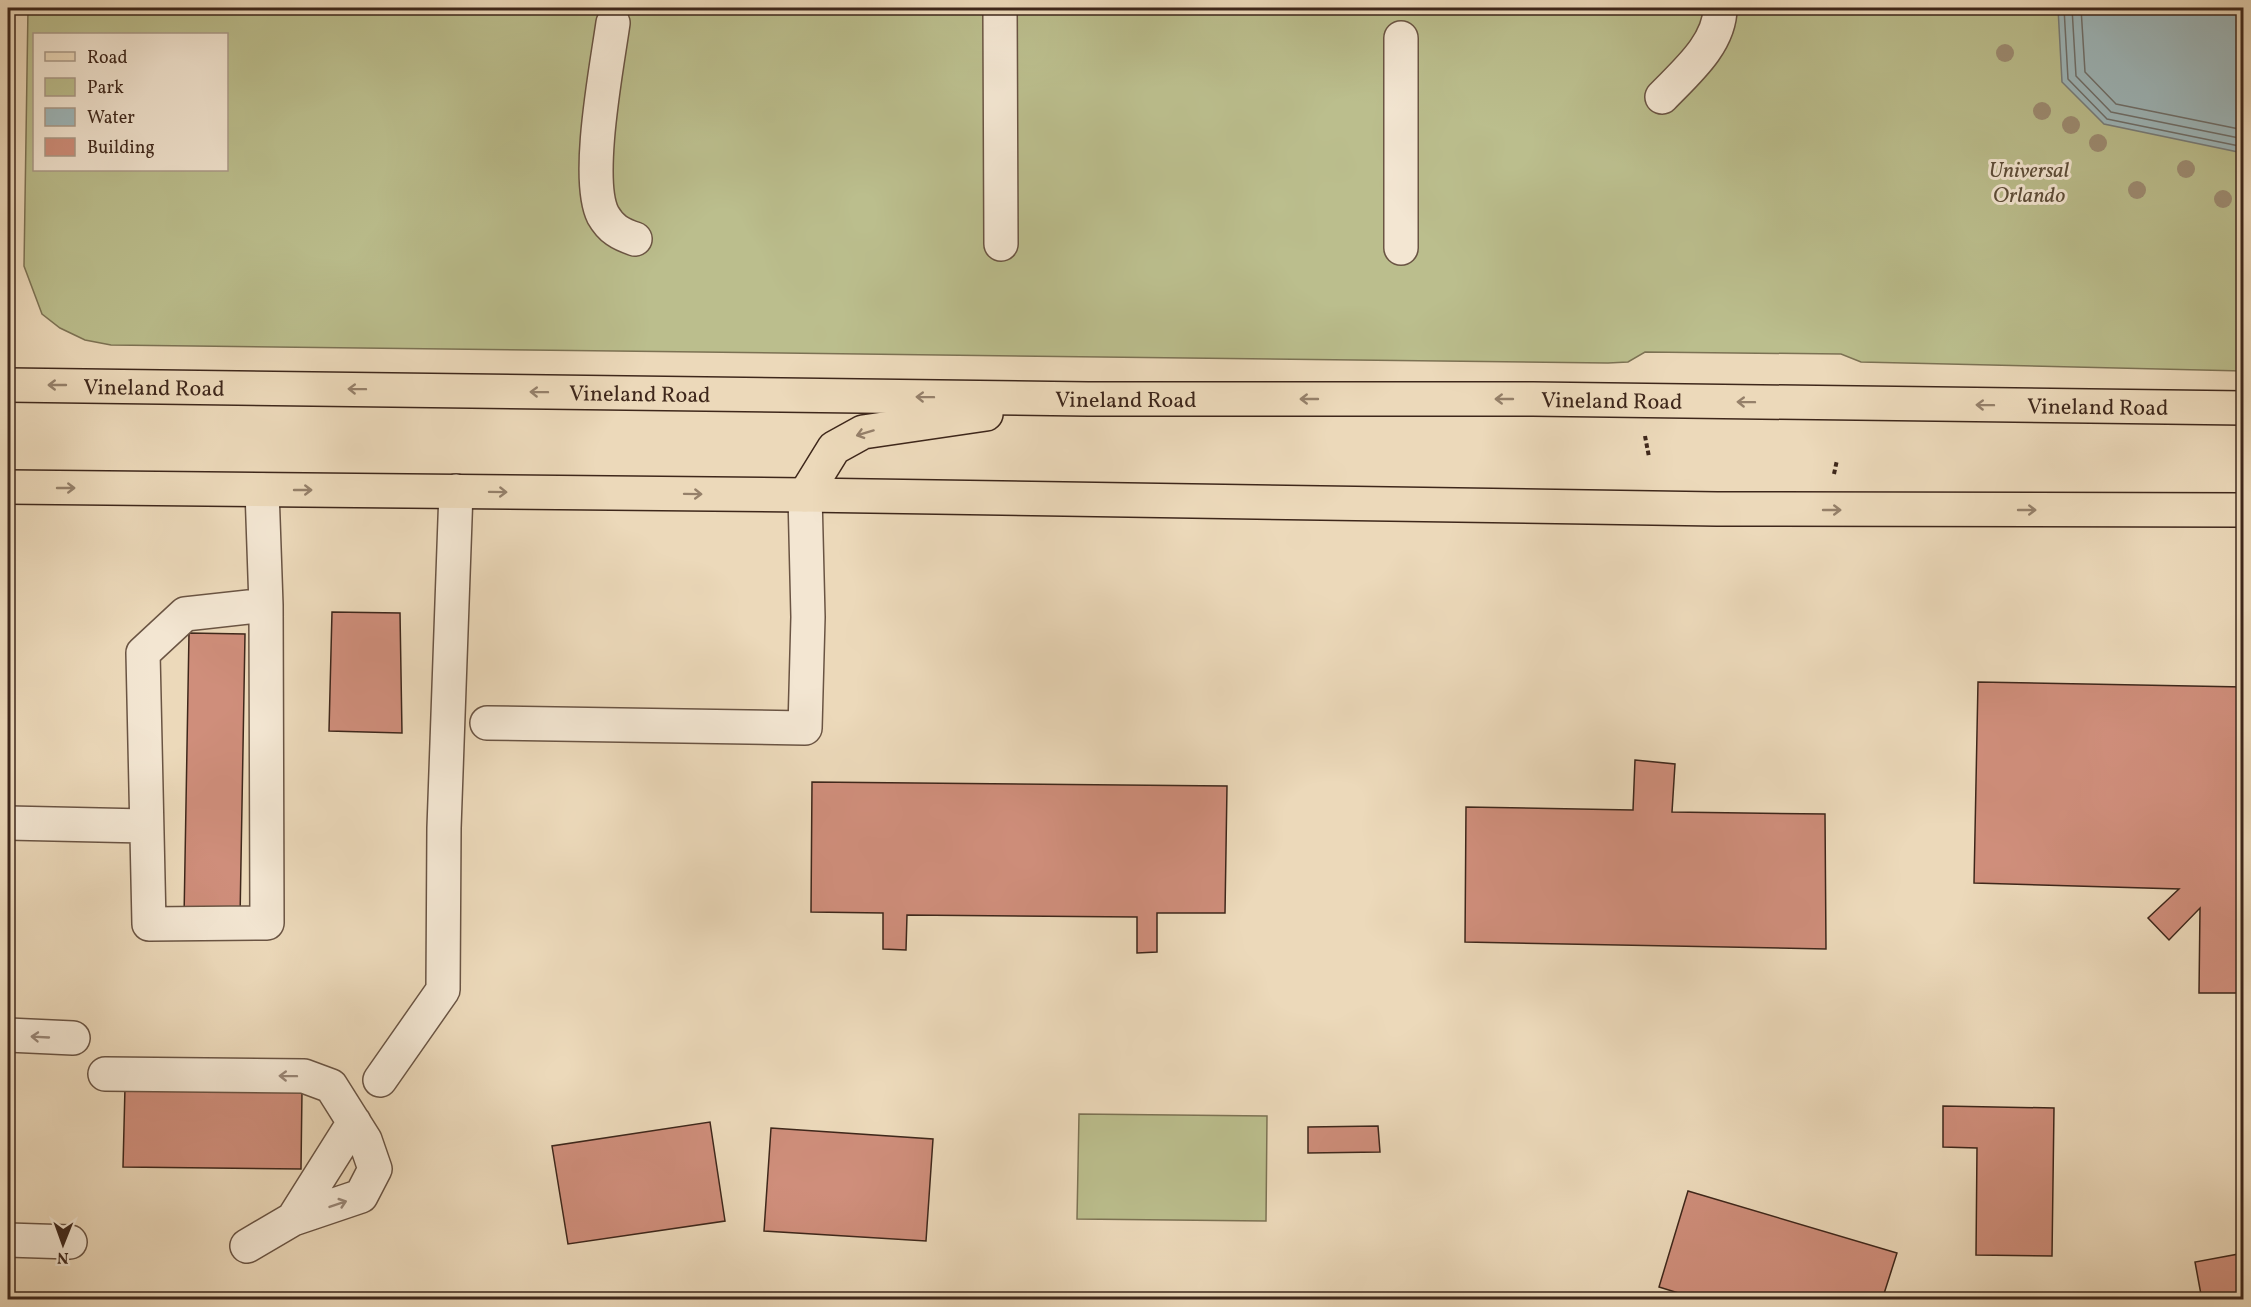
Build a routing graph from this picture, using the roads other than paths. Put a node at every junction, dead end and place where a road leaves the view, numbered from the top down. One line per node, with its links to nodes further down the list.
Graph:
1 (999, 8): 7 (street)
2 (1720, 8): 5 (street)
3 (613, 23): 6 (street)
4 (1401, 38): 8 (street)
5 (1662, 97)
6 (635, 239)
7 (1001, 244)
8 (1401, 248)
9 (8, 385): 10 (main road, Vineland Road, one-way to 9)
10 (1088, 399): 11 (main road, Vineland Road, one-way to 10); 15 (main road, one-way to 15)
11 (2244, 408)
12 (8, 487): 13 (main road, one-way to 13)
13 (262, 490): 14 (main road, one-way to 14); 17 (street)
14 (456, 491): 15 (main road, one-way to 15); 24 (street)
15 (805, 495): 16 (main road, one-way to 16); 18 (street)
16 (2244, 510)
17 (266, 605): 20 (street); 20 (street)
18 (487, 723)
19 (8, 823): 20 (street)
20 (145, 826)
21 (8, 1035): 22 (street, one-way to 21)
22 (73, 1038)
23 (105, 1074): 25 (street, one-way to 23)
24 (380, 1080)
25 (354, 1122): 26 (street); 26 (street, one-way to 25)
26 (293, 1219): 29 (street)
27 (8, 1240): 28 (street)
28 (70, 1242)
29 (246, 1246)

